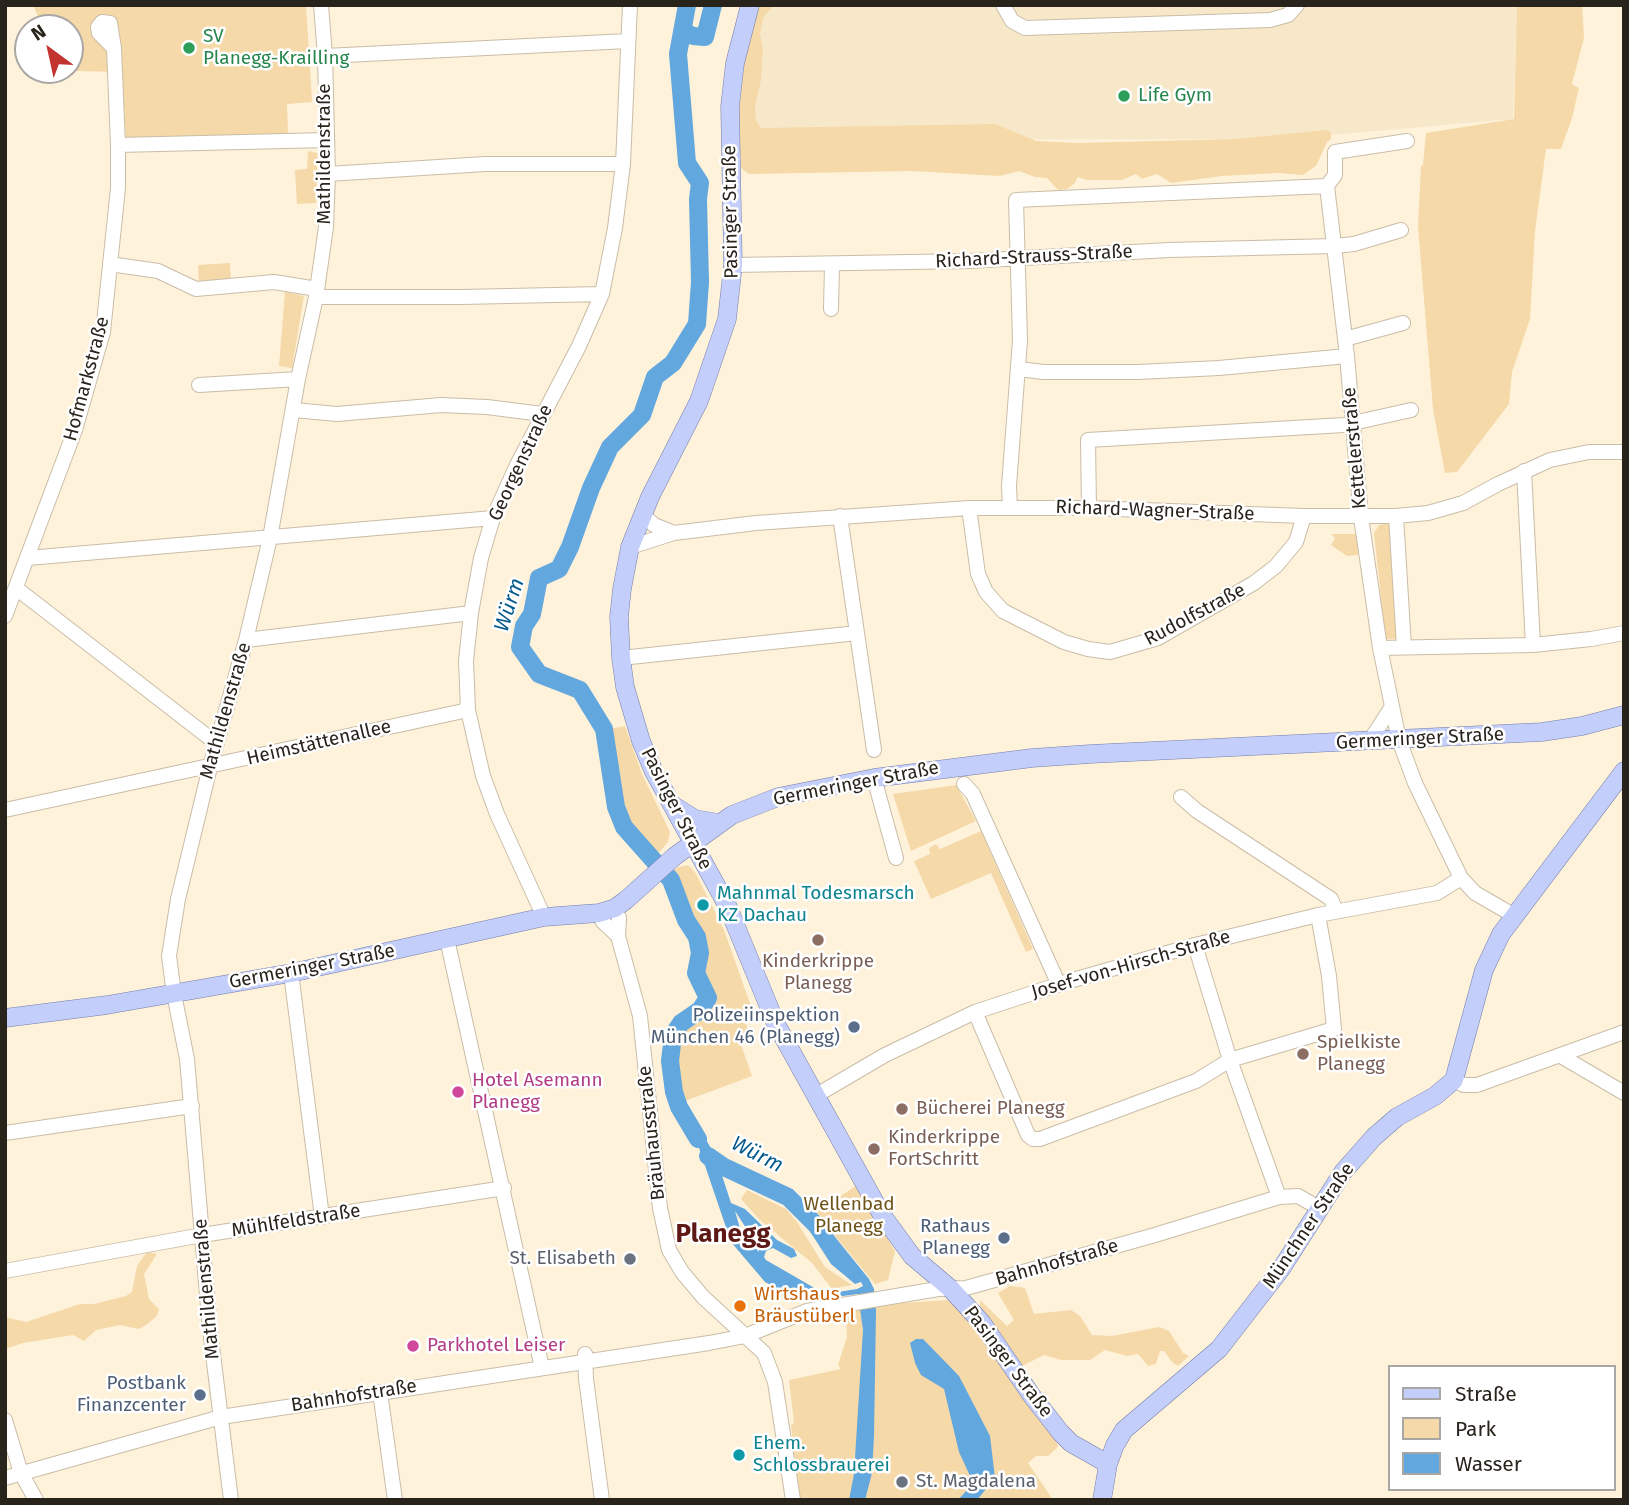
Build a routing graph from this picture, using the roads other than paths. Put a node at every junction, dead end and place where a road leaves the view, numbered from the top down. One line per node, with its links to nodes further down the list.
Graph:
1 (321, 5): 8 (street, Mathildenstraße)
2 (630, 5): 6 (street, Georgenstraße)
3 (750, 5): 19 (main road, Pasinger Straße)
4 (1003, 5): 5 (street)
5 (1297, 6)
6 (628, 41): 8 (street); 12 (street, Georgenstraße)
7 (114, 48): 11 (street, Hofmarkstraße)
8 (325, 57): 9 (street, Mathildenstraße)
9 (327, 140): 11 (street); 13 (street, Mathildenstraße)
10 (1407, 141): 14 (street)
11 (118, 145): 18 (street, Hofmarkstraße)
12 (623, 164): 13 (street); 22 (street, Georgenstraße)
13 (328, 174): 21 (street, Mathildenstraße)
14 (1327, 186): 16 (street, Kettelerstraße); 17 (street)
15 (1401, 230): 16 (street, Richard-Strauss-Straße)
16 (1334, 246): 17 (street, Richard-Strauss-Straße); 25 (street, Kettelerstraße)
17 (1019, 258): 20 (street, Richard-Strauss-Straße); 27 (street)
18 (110, 264): 21 (street); 48 (street, Hofmarkstraße)
19 (733, 265): 20 (street, Richard-Strauss-Straße); 39 (main road, Pasinger Straße)
20 (832, 265): 23 (street)
21 (316, 293): 22 (street); 28 (street, Mathildenstraße)
22 (602, 294): 32 (street, Georgenstraße)
23 (831, 309)
24 (1403, 323): 25 (street)
25 (1345, 339): 26 (street, Kettelerstraße)
26 (1347, 356): 27 (street); 33 (street, Kettelerstraße)
27 (1019, 369): 37 (street)
28 (298, 379): 29 (street); 30 (street, Mathildenstraße)
29 (199, 385)
30 (294, 410): 32 (street); 46 (street, Mathildenstraße)
31 (1411, 410): 33 (street)
32 (542, 414): 44 (street, Georgenstraße)
33 (1352, 424): 38 (street); 43 (street, Kettelerstraße)
34 (1624, 452): 35 (street, Richard-Wagner-Straße)
35 (1524, 471): 42 (street, Richard-Wagner-Straße); 55 (street)
36 (970, 508): 37 (street, Richard-Wagner-Straße); 40 (street, Richard-Wagner-Straße); 41 (street, Rudolfstraße)
37 (1010, 508): 38 (street, Richard-Wagner-Straße)
38 (1089, 508): 41 (street, Richard-Wagner-Straße)
39 (642, 514): 45 (street); 47 (main road, Pasinger Straße)
40 (840, 516): 45 (street, Richard-Wagner-Straße); 52 (street)
41 (1304, 516): 43 (street, Richard-Wagner-Straße)
42 (1396, 516): 43 (street, Richard-Wagner-Straße); 56 (street)
43 (1361, 517): 57 (street, Kettelerstraße)
44 (493, 518): 46 (street); 50 (street, Georgenstraße)
45 (674, 533): 47 (street, Richard-Wagner-Straße)
46 (270, 538): 48 (street); 54 (street, Mathildenstraße)
47 (630, 547): 58 (main road, Pasinger Straße)
48 (28, 558): 49 (street, Hofmarkstraße)
49 (16, 588): 51 (street, Hofmarkstraße); 64 (street)
50 (471, 612): 54 (street); 60 (street, Georgenstraße)
51 (5, 616)
52 (857, 633): 58 (street); 65 (street)
53 (1624, 633): 55 (street)
54 (246, 640): 64 (street, Mathildenstraße)
55 (1534, 645): 56 (street)
56 (1404, 647): 57 (street)
57 (1380, 648): 59 (street, Kettelerstraße)
58 (621, 658): 71 (main road, Pasinger Straße)
59 (1391, 708): 62 (street, Kettelerstraße); 63 (street)
60 (468, 710): 66 (street, Heimstättenallee); 81 (street, Georgenstraße)
61 (1624, 715): 62 (main road, Germeringer Straße)
62 (1399, 740): 63 (main road, Germeringer Straße); 76 (street, Kettelerstraße)
63 (1369, 742): 68 (main road, Germeringer Straße)
64 (216, 743): 66 (street, Mathildenstraße)
65 (874, 750)
66 (210, 768): 72 (street, Heimstättenallee); 86 (street, Mathildenstraße)
67 (1624, 771): 80 (main road)
68 (874, 778): 73 (main road, Germeringer Straße); 75 (street)
69 (964, 784): 85 (street)
70 (1181, 797): 78 (street)
71 (672, 805): 73 (main road); 74 (main road, Pasinger Straße)
72 (5, 810)
73 (719, 823): 74 (main road, Germeringer Straße)
74 (693, 842): 77 (main road, Germeringer Straße); 94 (main road, Pasinger Straße)
75 (897, 858)
76 (1461, 878): 78 (street, Josef-von-Hirsch-Straße); 80 (street, Kettelerstraße)
77 (607, 911): 81 (main road, Germeringer Straße); 106 (street, Bräuhausstraße)
78 (1336, 911): 79 (street, Josef-von-Hirsch-Straße)
79 (1318, 915): 83 (street, Josef-von-Hirsch-Straße); 91 (street)
80 (1513, 915): 92 (main road)
81 (544, 917): 82 (main road, Germeringer Straße)
82 (447, 939): 84 (main road, Germeringer Straße); 97 (street)
83 (1195, 945): 85 (street, Josef-von-Hirsch-Straße); 91 (street)
84 (291, 973): 86 (main road, Germeringer Straße); 100 (street)
85 (1059, 985): 87 (street, Josef-von-Hirsch-Straße)
86 (174, 994): 88 (main road, Germeringer Straße); 95 (street, Mathildenstraße)
87 (975, 1012): 91 (street); 94 (street, Josef-von-Hirsch-Straße)
88 (5, 1018)
89 (1624, 1032): 90 (street)
90 (1561, 1056): 92 (street); 93 (street)
91 (1230, 1060): 98 (street)
92 (1454, 1080): 99 (main road, Münchner Straße)
93 (1624, 1093)
94 (815, 1096): 102 (main road, Pasinger Straße)
95 (192, 1106): 96 (street); 101 (street, Mathildenstraße)
96 (5, 1133)
97 (504, 1188): 100 (street, Mühlfeldstraße); 110 (street)
98 (1279, 1197): 99 (street, Bahnhofstraße); 104 (street, Bahnhofstraße)
99 (1318, 1208): 114 (main road, Münchner Straße)
100 (323, 1217): 101 (street, Mühlfeldstraße)
101 (202, 1235): 103 (street, Mühlfeldstraße); 112 (street, Mathildenstraße)
102 (922, 1265): 104 (main road, Pasinger Straße); 105 (street)
103 (5, 1271)
104 (951, 1289): 105 (street, Bahnhofstraße); 114 (main road, Pasinger Straße)
105 (913, 1294): 107 (street, Bahnhofstraße)
106 (714, 1309): 107 (street, Bräuhausstraße); 108 (street)
107 (745, 1336): 108 (street, Bahnhofstraße); 121 (street, Bräuhausstraße)
108 (709, 1343): 109 (street, Bahnhofstraße)
109 (585, 1358): 110 (street, Bahnhofstraße); 120 (street)
110 (542, 1368): 111 (street, Bahnhofstraße)
111 (380, 1392): 112 (street, Bahnhofstraße); 119 (street)
112 (220, 1417): 115 (street, Bahnhofstraße); 118 (street, Mathildenstraße)
113 (5, 1420): 115 (street)
114 (1108, 1464): 122 (main road, Münchner Straße)
115 (21, 1473): 116 (street, Bahnhofstraße); 117 (street)
116 (5, 1478)
117 (36, 1500)
118 (231, 1500)
119 (395, 1500)
120 (603, 1500)
121 (793, 1500)
122 (1102, 1500)

